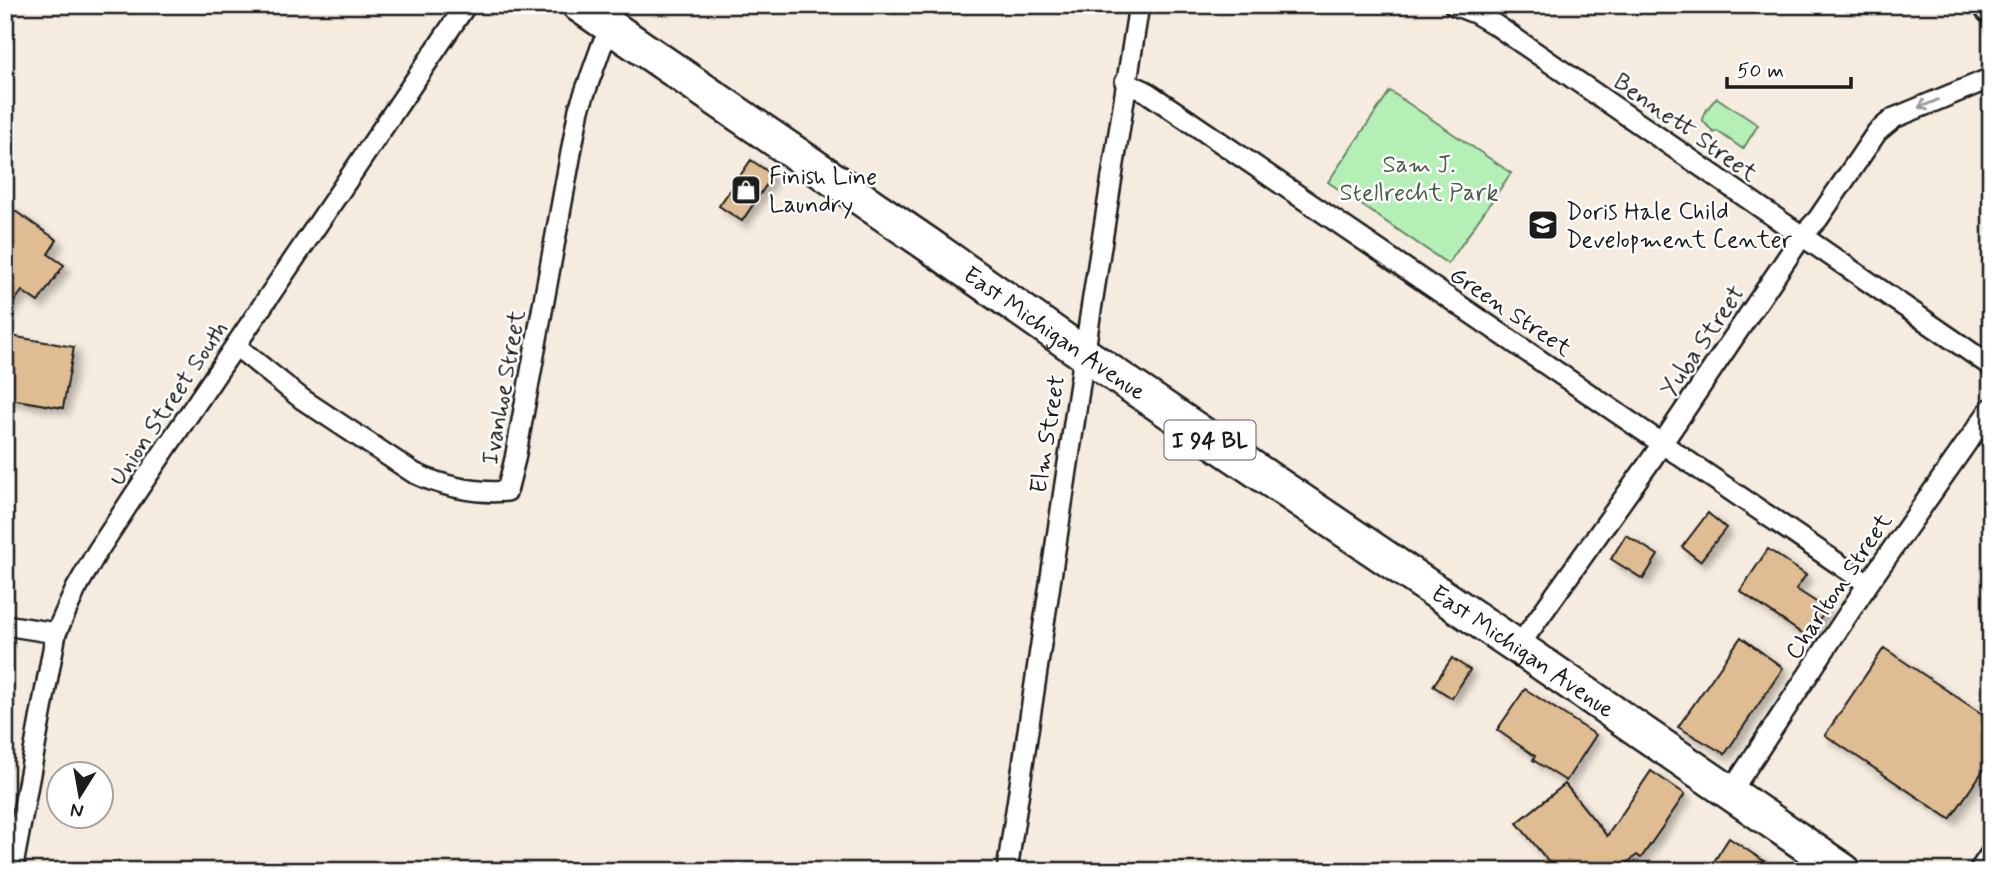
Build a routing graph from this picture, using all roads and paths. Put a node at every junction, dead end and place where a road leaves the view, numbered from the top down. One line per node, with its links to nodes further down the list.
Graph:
1 (466, 5): 9 (street, Union Street South)
2 (579, 5): 5 (highway, East Michigan Avenue / I 94 BL)
3 (1139, 5): 7 (street, Elm Street)
4 (1454, 5): 8 (street, Bennett Street)
5 (613, 29): 9 (street, Ivanhoe Street); 10 (highway, East Michigan Avenue / I 94 BL)
6 (1991, 78): 8 (street, Yuba Street, one-way to 8)
7 (1125, 82): 10 (street, Elm Street); 13 (street, Green Street)
8 (1802, 236): 11 (street, Bennett Street); 13 (street, Yuba Street)
9 (236, 346): 16 (street, Union Street South)
10 (1084, 355): 17 (highway, East Michigan Avenue / I 94 BL); 22 (street, Elm Street)
11 (1991, 366)
12 (1991, 408): 14 (street, Charlton Street)
13 (1663, 443): 14 (street, Green Street); 17 (street, Yuba Street)
14 (1868, 584): 18 (street, Charlton Street)
15 (5, 625): 16 (street)
16 (56, 634): 19 (street, Union Street South)
17 (1518, 647): 18 (highway, East Michigan Avenue / I 94 BL)
18 (1730, 793): 23 (highway, East Michigan Avenue / I 94 BL)
19 (10, 846): 21 (street, Union Street South)
20 (1991, 853): 24 (street)
21 (12, 871)
22 (1007, 871)
23 (1844, 871)
24 (1979, 871)

